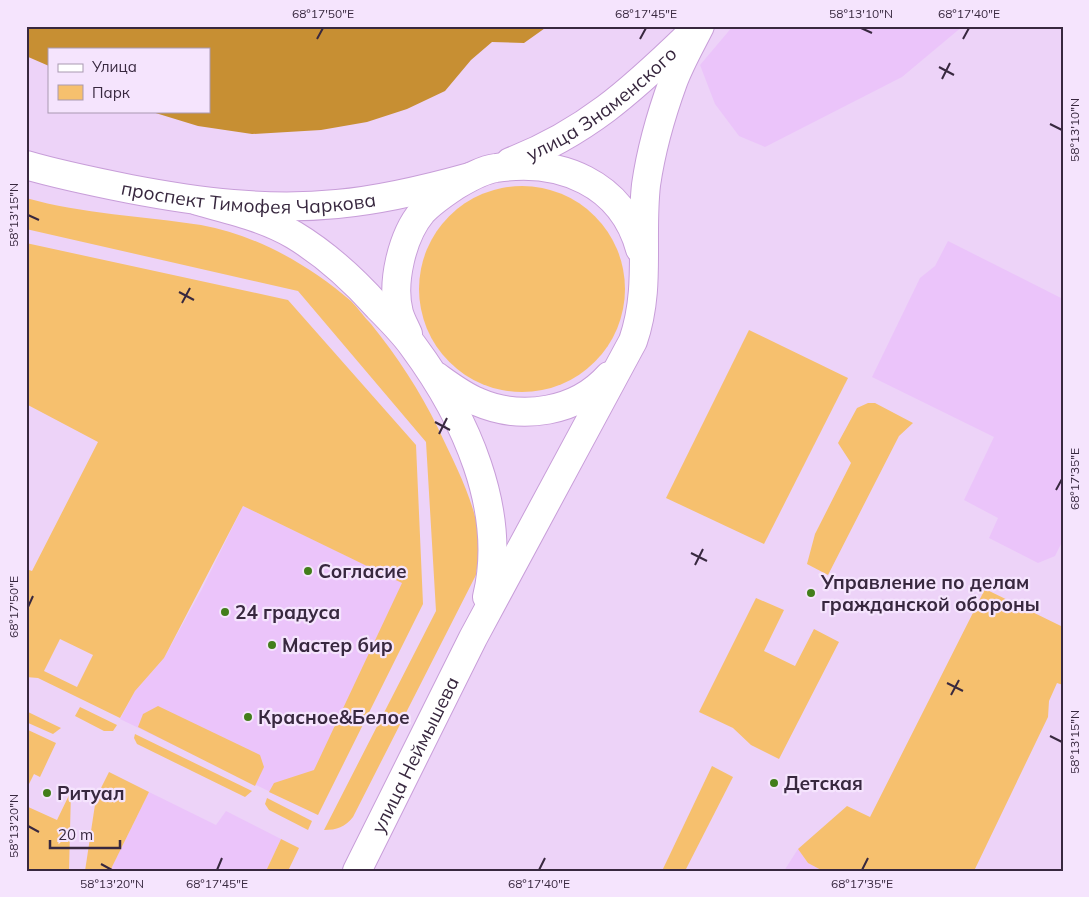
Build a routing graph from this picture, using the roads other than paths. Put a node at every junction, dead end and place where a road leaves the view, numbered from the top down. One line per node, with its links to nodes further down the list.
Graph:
1 (699, 26): 3 (main road, улица Знаменского); 5 (main road)
2 (26, 165): 4 (main road, проспект Тимофея Чаркова)
3 (483, 173): 4 (main road, проспект Тимофея Чаркова); 5 (main road); 6 (main road)
4 (198, 201): 6 (main road)
5 (644, 273): 7 (main road)
6 (412, 345): 8 (main road)
7 (626, 356): 8 (main road); 9 (main road)
8 (431, 372): 9 (main road)
9 (473, 638): 10 (main road, улица Неймышева)
10 (357, 871)

